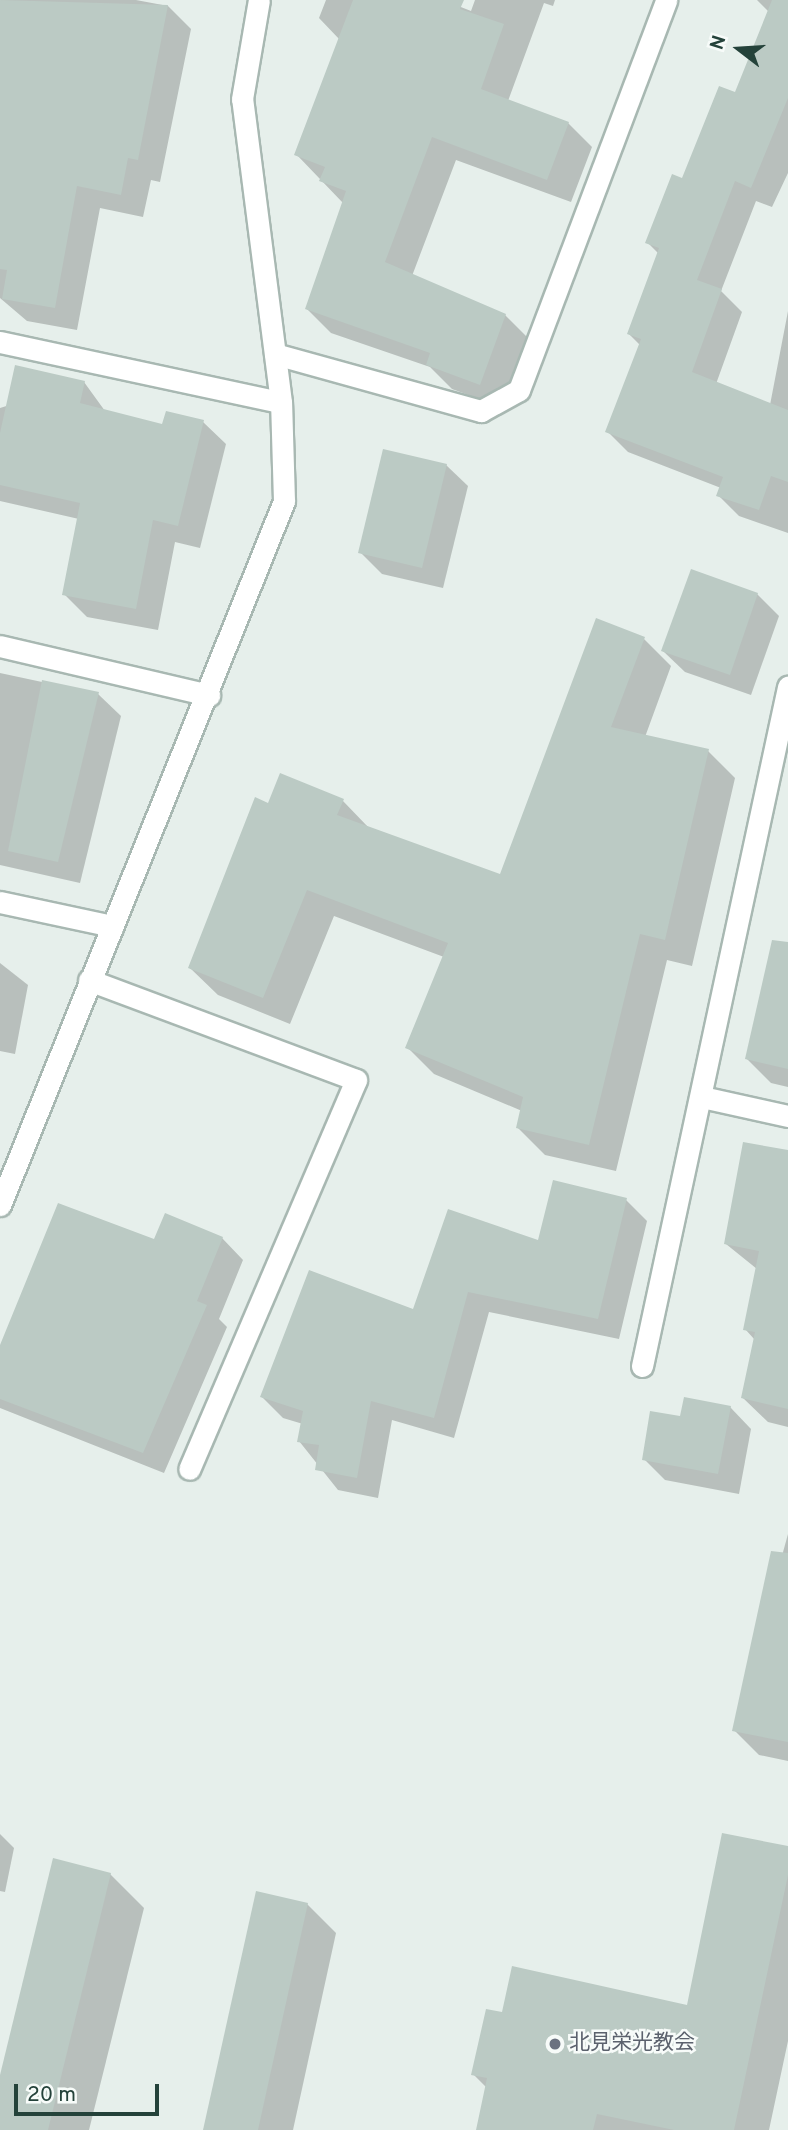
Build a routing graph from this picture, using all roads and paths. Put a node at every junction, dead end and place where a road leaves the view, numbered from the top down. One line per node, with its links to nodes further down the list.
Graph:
1 (259, 0): 4 (street)
2 (666, 0): 4 (street)
3 (0, 342): 5 (street)
4 (275, 354): 5 (street)
5 (281, 402): 8 (street)
6 (0, 646): 8 (street)
7 (788, 687): 12 (street)
8 (209, 695): 10 (street)
9 (0, 902): 10 (street)
10 (112, 926): 11 (street)
11 (89, 980): 14 (street); 16 (street)
12 (702, 1097): 13 (street); 15 (street)
13 (788, 1116)
14 (0, 1205)
15 (642, 1366)
16 (188, 1469)

